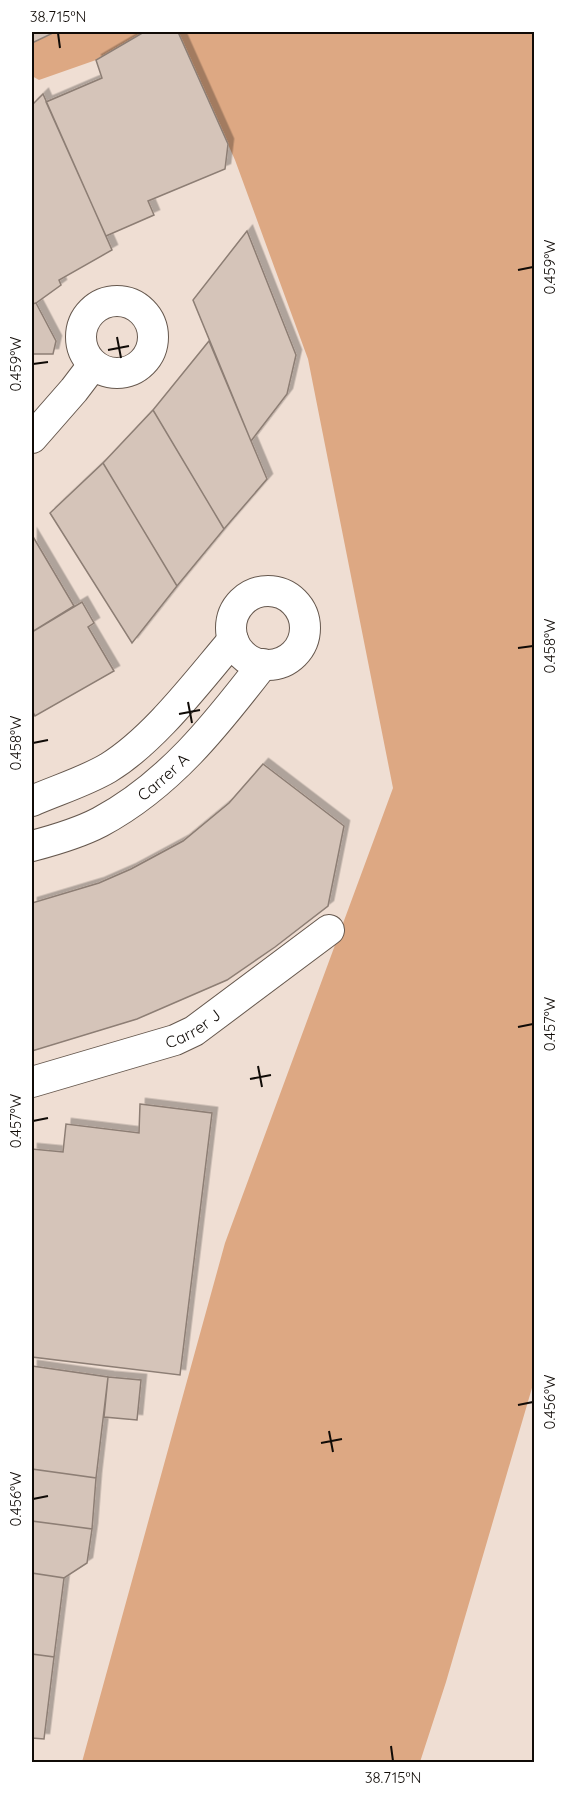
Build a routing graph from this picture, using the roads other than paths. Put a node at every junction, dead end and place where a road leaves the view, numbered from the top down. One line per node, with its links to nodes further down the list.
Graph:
1 (93, 365): 2 (street)
2 (32, 438)
3 (233, 640): 4 (street); 4 (street); 5 (street)
4 (263, 664): 6 (street, Carrer A)
5 (32, 801)
6 (32, 846)
7 (329, 930): 8 (street, Carrer J)
8 (32, 1082)

